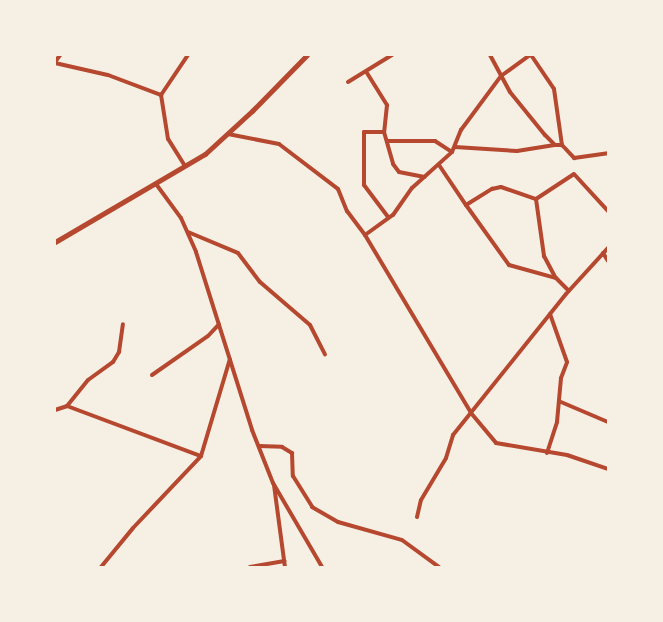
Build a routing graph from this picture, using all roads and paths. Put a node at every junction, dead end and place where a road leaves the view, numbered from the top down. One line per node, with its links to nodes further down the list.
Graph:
1 (60, 55): 7 (street)
2 (188, 55): 11 (street)
3 (306, 55): 13 (street)
4 (392, 55): 8 (street)
5 (490, 55): 9 (street)
6 (530, 55): 9 (street); 16 (street)
7 (55, 63): 11 (street)
8 (367, 73): 10 (street); 12 (street)
9 (501, 76): 15 (street); 17 (street)
10 (348, 82)
11 (161, 95): 21 (street)
12 (384, 132): 14 (street); 27 (street)
13 (228, 134): 21 (street); 29 (street)
14 (387, 141): 18 (street); 22 (street)
15 (555, 144): 16 (street); 17 (street)
16 (562, 145): 19 (street)
17 (455, 147): 18 (street)
18 (452, 152): 20 (street)
19 (608, 153)
20 (439, 165): 22 (street); 25 (street)
21 (185, 166): 23 (street)
22 (425, 177): 27 (street)
23 (156, 184): 28 (street); 30 (street)
24 (536, 199): 25 (street); 26 (street); 34 (street)
25 (466, 205): 34 (street)
26 (608, 210)
27 (388, 217): 29 (street)
28 (188, 232): 38 (street); 39 (street)
29 (365, 235): 45 (street)
30 (55, 242)
31 (608, 248): 32 (street)
32 (603, 253): 33 (street); 35 (street)
33 (608, 262)
34 (556, 278): 35 (street)
35 (569, 291): 36 (street)
36 (550, 314): 42 (street); 45 (street)
37 (124, 324): 43 (street)
38 (219, 324): 40 (street); 41 (street)
39 (325, 354)
40 (230, 357): 47 (street); 49 (street)
41 (152, 376)
42 (560, 402): 46 (street); 48 (street)
43 (67, 406): 44 (street); 49 (street)
44 (55, 410)
45 (471, 414): 48 (street); 52 (street)
46 (608, 422)
47 (259, 446): 51 (street); 60 (street)
48 (547, 453): 50 (street)
49 (201, 456): 54 (street)
50 (608, 468)
51 (273, 483): 53 (street); 59 (street)
52 (417, 517)
53 (284, 561): 57 (street); 58 (street)
54 (104, 563): 55 (street); 56 (street)
55 (101, 567)
56 (109, 567)
57 (250, 567)
58 (285, 567)
59 (322, 567)
60 (439, 567)

